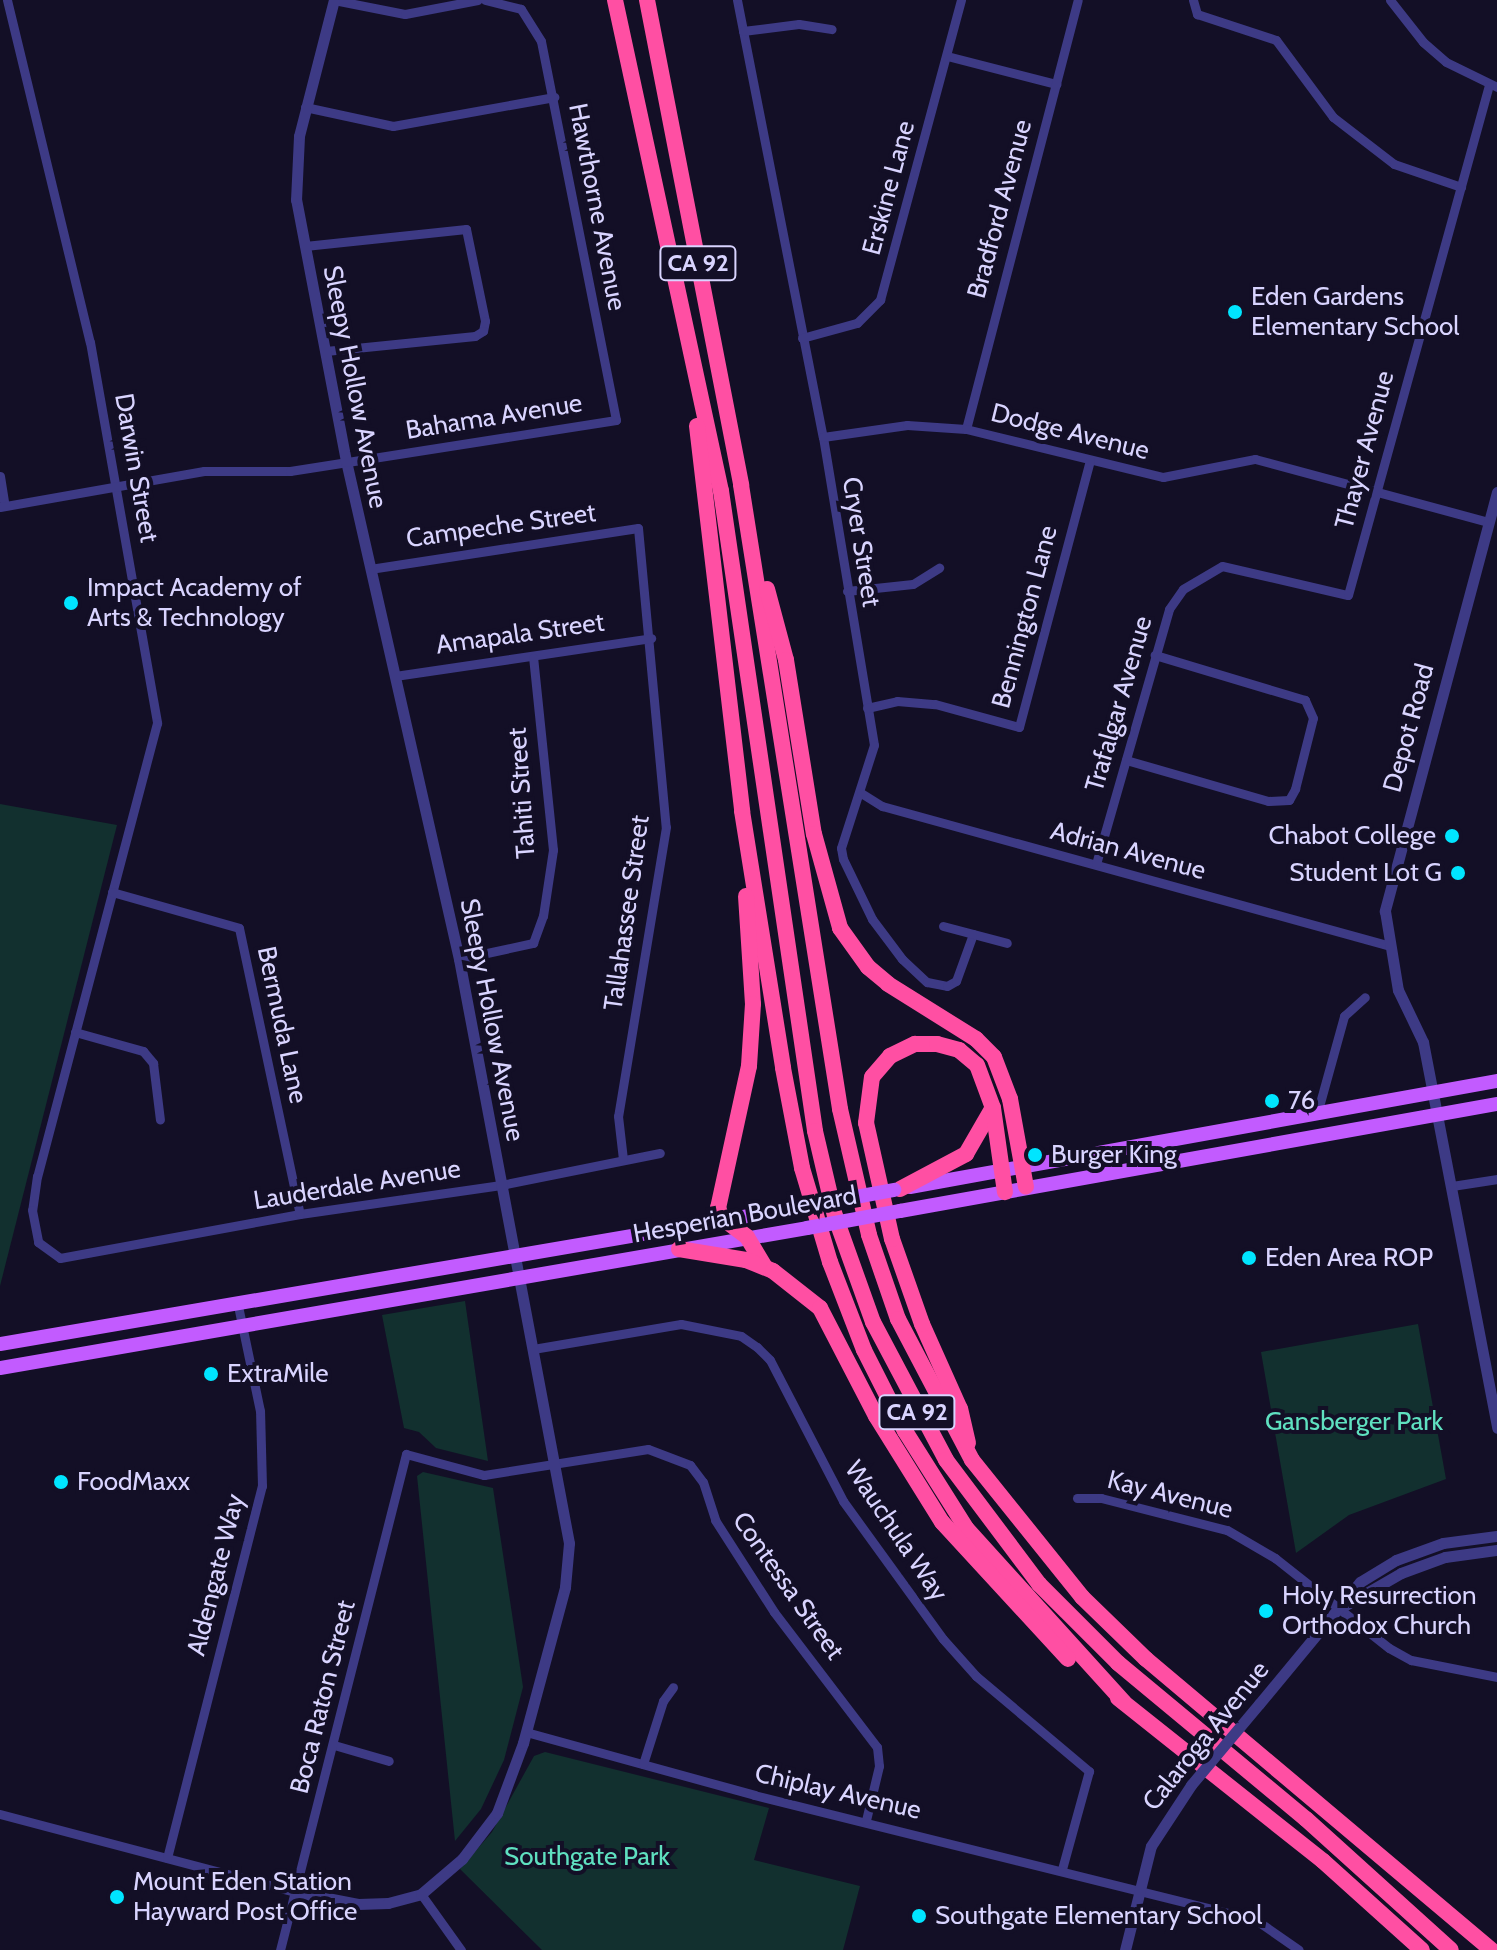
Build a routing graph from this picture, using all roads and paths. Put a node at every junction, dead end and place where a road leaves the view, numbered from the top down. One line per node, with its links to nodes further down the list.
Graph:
1 (7, 0): 32 (street, Darwin Street)
2 (334, 0): 3 (street); 19 (street, Sleepy Hollow Avenue)
3 (478, 0)
4 (485, 0): 12 (street)
5 (615, 0): 22 (highway, CA 92)
6 (647, 0): 31 (highway, CA 92)
7 (737, 0): 14 (street, Cryer Street)
8 (961, 0): 15 (street, Erskine Lane)
9 (1078, 0): 16 (street, Bradford Avenue)
10 (1193, 0): 20 (street)
11 (1390, 0): 17 (street)
12 (523, 4): 18 (street, Hawthorne Avenue)
13 (832, 29): 14 (street)
14 (743, 31): 23 (street, Cryer Street)
15 (947, 56): 16 (street); 23 (street, Erskine Lane)
16 (1056, 84): 26 (street, Bradford Avenue)
17 (1493, 86): 20 (street, Thayer Avenue)
18 (554, 97): 19 (street); 25 (street, Hawthorne Avenue)
19 (305, 107): 21 (street, Sleepy Hollow Avenue)
20 (1461, 187): 33 (street, Thayer Avenue)
21 (305, 246): 24 (street, Sleepy Hollow Avenue); 24 (street)
22 (679, 299): 49 (highway); 116 (highway, CA 92)
23 (802, 338): 27 (street, Cryer Street)
24 (326, 351): 29 (street, Sleepy Hollow Avenue)
25 (616, 420): 29 (street, Bahama Avenue)
26 (966, 429): 27 (street, Dodge Avenue); 28 (street, Dodge Avenue)
27 (823, 437): 40 (street, Cryer Street)
28 (1090, 460): 33 (street, Dodge Avenue); 46 (street, Bennington Lane)
29 (346, 461): 32 (street, Bahama Avenue); 39 (street, Sleepy Hollow Avenue)
30 (0, 476): 35 (street)
31 (741, 485): 68 (highway); 91 (highway, CA 92)
32 (118, 486): 35 (street, Bahama Avenue); 51 (street, Darwin Street)
33 (1377, 490): 36 (street, Dodge Avenue); 41 (street, Thayer Avenue)
34 (1497, 492): 36 (street, Depot Road)
35 (3, 507)
36 (1489, 522): 55 (street, Depot Road)
37 (638, 528): 39 (street, Campeche Street); 42 (street, Tallahassee Street)
38 (939, 568): 40 (street)
39 (370, 569): 45 (street, Sleepy Hollow Avenue)
40 (847, 591): 46 (street, Cryer Street)
41 (1348, 595): 43 (street, Trafalgar Avenue)
42 (651, 638): 44 (street, Amapala Street); 67 (street, Tallahassee Street)
43 (1155, 655): 47 (street, Trafalgar Avenue); 47 (street)
44 (533, 658): 45 (street, Amapala Street); 56 (street, Tahiti Street)
45 (395, 676): 56 (street, Sleepy Hollow Avenue)
46 (867, 708): 48 (street, Cryer Street)
47 (1126, 760): 50 (street, Trafalgar Avenue)
48 (861, 793): 50 (street, Adrian Avenue); 53 (street, Cryer Street)
49 (742, 811): 77 (highway); 99 (highway)
50 (1096, 864): 55 (street, Adrian Avenue)
51 (112, 892): 58 (street, Darwin Street); 76 (street, Bermuda Lane)
52 (943, 926): 53 (street)
53 (973, 934): 54 (street)
54 (1007, 943)
55 (1387, 945): 60 (street, Depot Road)
56 (459, 959): 71 (street, Sleepy Hollow Avenue)
57 (1365, 997): 63 (street)
58 (75, 1032): 65 (street); 81 (street, Darwin Street)
59 (1497, 1081): 60 (main road, Hesperian Boulevard)
60 (1433, 1093): 63 (main road, Hesperian Boulevard); 64 (street, Depot Road)
61 (1497, 1104): 64 (main road, Hesperian Boulevard)
62 (993, 1108): 69 (highway); 74 (highway); 91 (highway)
63 (1318, 1110): 68 (main road, Hesperian Boulevard)
64 (1438, 1114): 72 (street, Depot Road); 73 (main road, Hesperian Boulevard)
65 (160, 1120)
66 (660, 1153): 67 (street, Lauderdale Avenue)
67 (623, 1159): 71 (street, Lauderdale Avenue)
68 (1023, 1165): 69 (main road, Hesperian Boulevard); 73 (highway)
69 (1001, 1168): 74 (main road, Hesperian Boulevard); 75 (highway)
70 (1497, 1179): 72 (street)
71 (501, 1185): 76 (street, Lauderdale Avenue); 80 (street, Sleepy Hollow Avenue)
72 (1452, 1186): 89 (street, Depot Road)
73 (1026, 1187): 75 (main road, Hesperian Boulevard)
74 (897, 1189): 77 (main road, Hesperian Boulevard, bridge)
75 (1005, 1192): 78 (main road, Hesperian Boulevard, bridge)
76 (300, 1214): 81 (street, Lauderdale Avenue)
77 (722, 1218): 78 (highway); 80 (main road, Hesperian Boulevard)
78 (747, 1237): 79 (main road, Hesperian Boulevard); 82 (highway)
79 (679, 1249): 82 (highway); 83 (main road, Hesperian Boulevard)
80 (516, 1257): 83 (street, Sleepy Hollow Avenue); 84 (main road, Hesperian Boulevard)
81 (60, 1258)
82 (765, 1267): 99 (highway)
83 (521, 1278): 85 (main road, Hesperian Boulevard); 87 (street, Sleepy Hollow Avenue)
84 (237, 1301): 85 (street, Aldengate Way); 86 (main road, Hesperian Boulevard)
85 (243, 1325): 88 (main road, Hesperian Boulevard); 106 (street, Aldengate Way)
86 (0, 1344)
87 (533, 1349): 92 (street, Sleepy Hollow Avenue); 107 (street, Wauchula Way)
88 (0, 1368)
89 (1497, 1428)
90 (406, 1454): 92 (street, Contessa Street); 101 (street, Boca Raton Street)
91 (972, 1460): 117 (highway, CA 92)
92 (557, 1464): 100 (street, Sleepy Hollow Avenue); 105 (street, Contessa Street)
93 (1077, 1498): 96 (street, Kay Avenue)
94 (1497, 1536): 96 (street, Calaroga Avenue)
95 (1497, 1550): 96 (street, Calaroga Avenue)
96 (1337, 1610): 97 (street, Kay Avenue); 108 (street, Calaroga Avenue, bridge)
97 (1497, 1677)
98 (673, 1687): 103 (street)
99 (1124, 1702): 115 (highway)
100 (526, 1732): 103 (street, Chiplay Avenue); 110 (street, Sleepy Hollow Avenue)
101 (334, 1745): 102 (street); 109 (street, Boca Raton Street)
102 (389, 1761)
103 (643, 1764): 105 (street, Chiplay Avenue)
104 (0, 1814): 106 (street)
105 (866, 1820): 107 (street, Chiplay Avenue)
106 (167, 1858): 109 (street)
107 (1062, 1869): 108 (street, Chiplay Avenue)
108 (1140, 1889): 113 (street, Calaroga Avenue); 114 (street, Chiplay Avenue)
109 (296, 1892): 110 (street); 111 (street, Boca Raton Street)
110 (421, 1894): 112 (street)
111 (280, 1950)
112 (461, 1950)
113 (1125, 1950)
114 (1299, 1950)
115 (1422, 1950)
116 (1451, 1950)
117 (1491, 1950)

